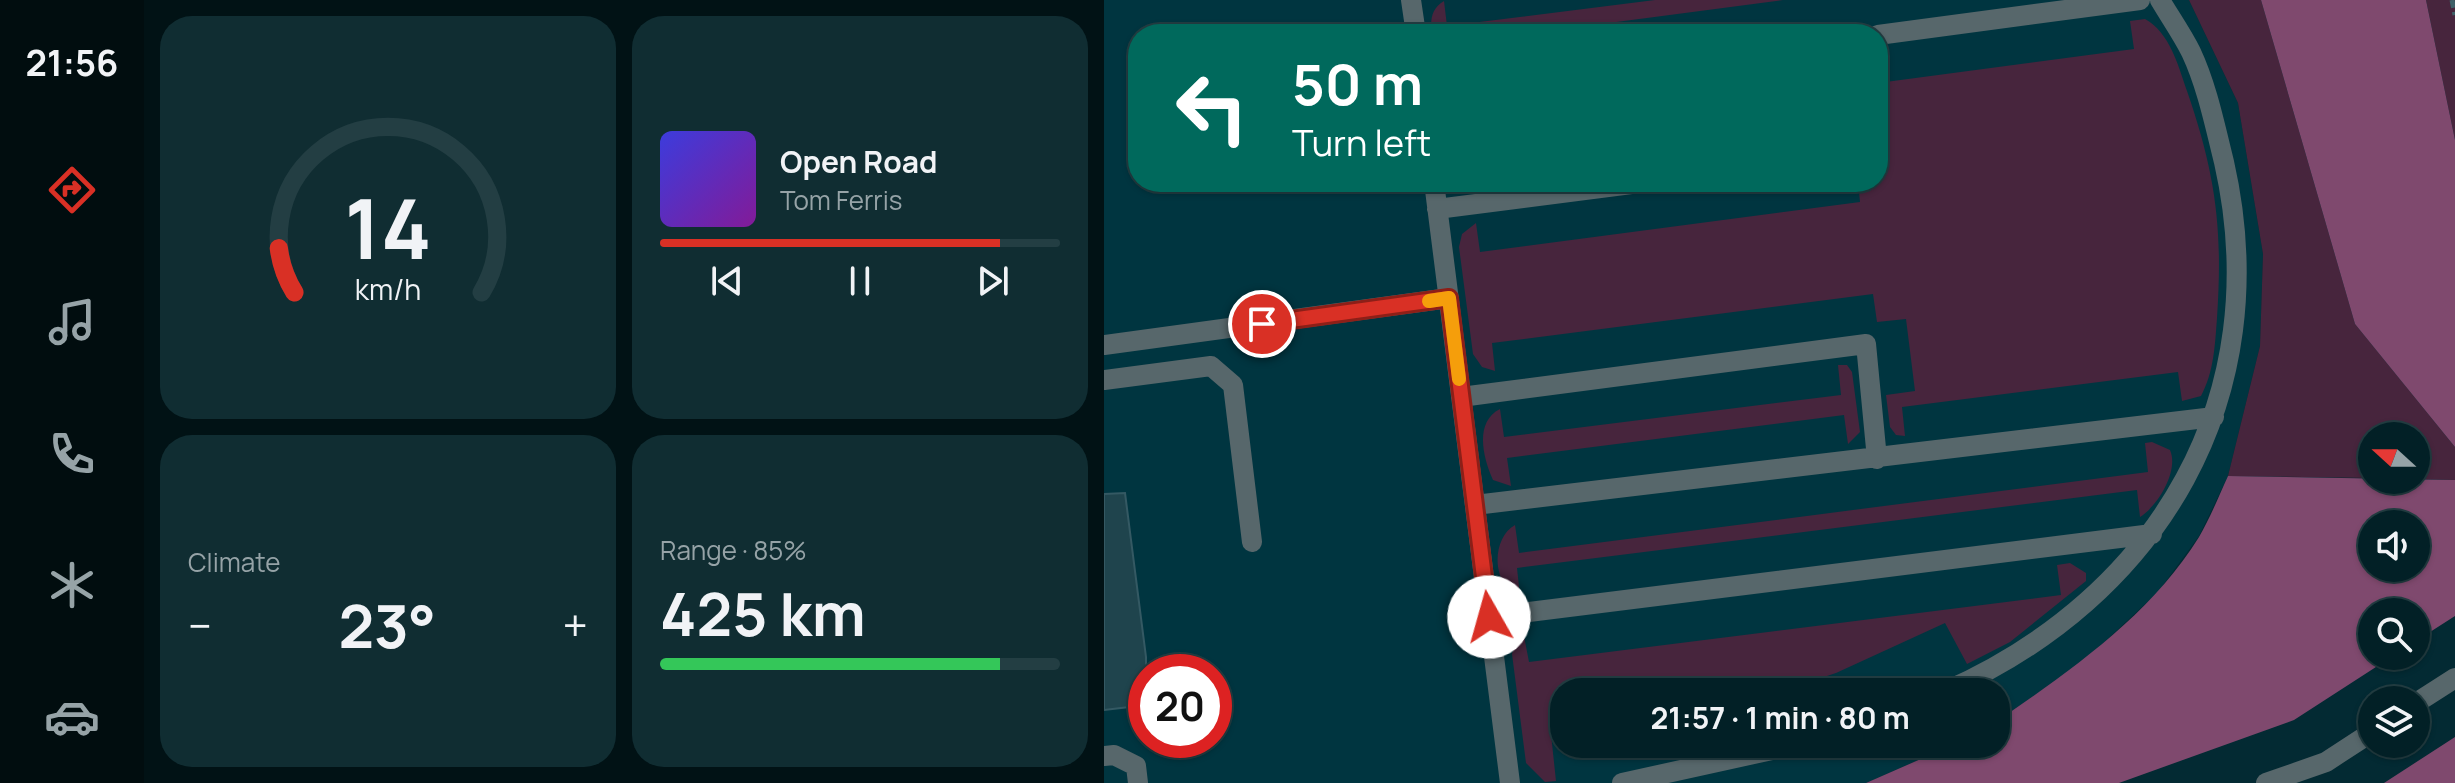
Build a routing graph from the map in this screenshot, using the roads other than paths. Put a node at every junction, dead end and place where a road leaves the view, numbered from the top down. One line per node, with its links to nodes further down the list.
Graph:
1 (1411, 0): 4 (lane)
2 (2140, 0): 5 (lane)
3 (2160, 0): 13 (lane)
4 (1415, 24)
5 (1888, 34)
6 (1435, 192): 8 (lane)
7 (1569, 192): 8 (lane)
8 (1437, 209): 9 (lane)
9 (1449, 298): 10 (lane); 12 (lane)
10 (1104, 345)
11 (1104, 380): 17 (lane)
12 (1461, 397): 14 (lane); 15 (lane)
13 (2214, 417): 14 (lane); 16 (lane)
14 (1877, 459): 15 (lane)
15 (1475, 505): 18 (lane)
16 (2152, 534): 18 (lane); 19 (lane)
17 (1252, 542)
18 (1489, 617): 26 (lane)
19 (1972, 678)
20 (2455, 678): 21 (lane)
21 (2430, 694)
22 (2358, 741): 28 (lane)
23 (1104, 756): 25 (lane)
24 (1735, 758): 27 (lane)
25 (1138, 783)
26 (1510, 783)
27 (1622, 783)
28 (2266, 783)

